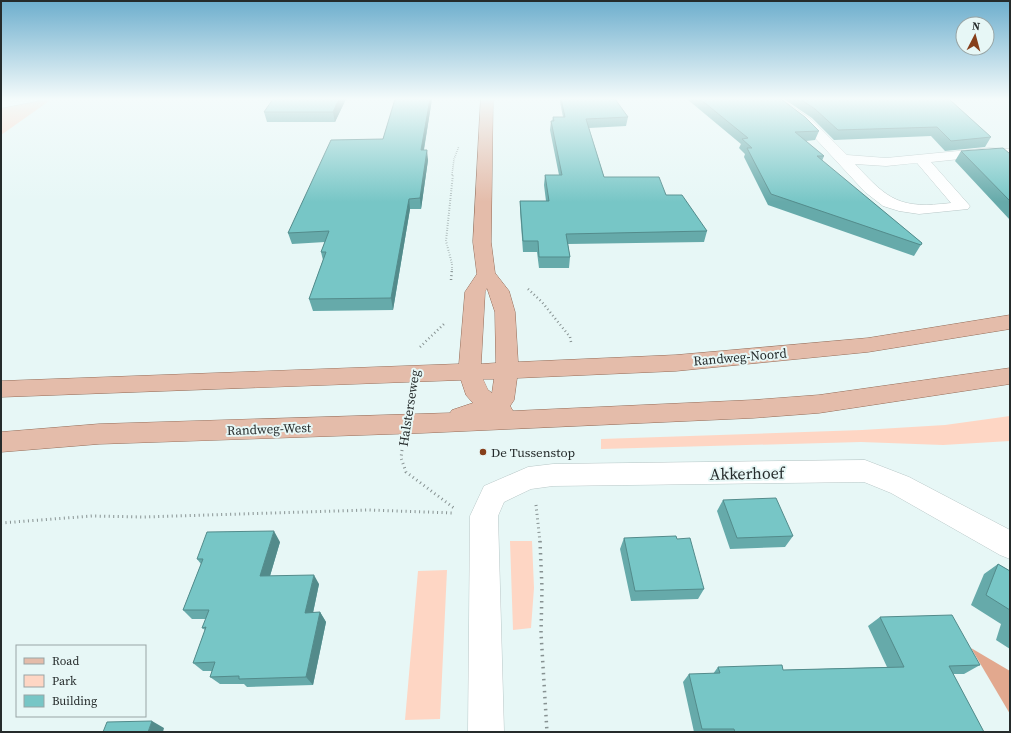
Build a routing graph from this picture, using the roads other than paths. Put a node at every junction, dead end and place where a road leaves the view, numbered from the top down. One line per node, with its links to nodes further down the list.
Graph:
1 (485, 133): 6 (main road)
2 (818, 133): 5 (street)
3 (1010, 153): 4 (street)
4 (920, 158): 5 (street); 5 (street)
5 (843, 159)
6 (486, 274): 8 (main road, Halsterseweg); 9 (main road)
7 (1010, 322): 8 (main road, Randweg-Noord)
8 (507, 370): 9 (main road, Randweg-Noord); 12 (main road, Halsterseweg)
9 (469, 371): 11 (main road); 12 (main road)
10 (1010, 376): 13 (main road)
11 (1, 389)
12 (491, 405): 13 (main road); 14 (main road, Halsterseweg)
13 (537, 420): 14 (main road, Randweg-West)
14 (415, 424): 15 (main road, Randweg-West)
15 (1, 442)
16 (1010, 545): 17 (street, Akkerhoef)
17 (486, 732)

